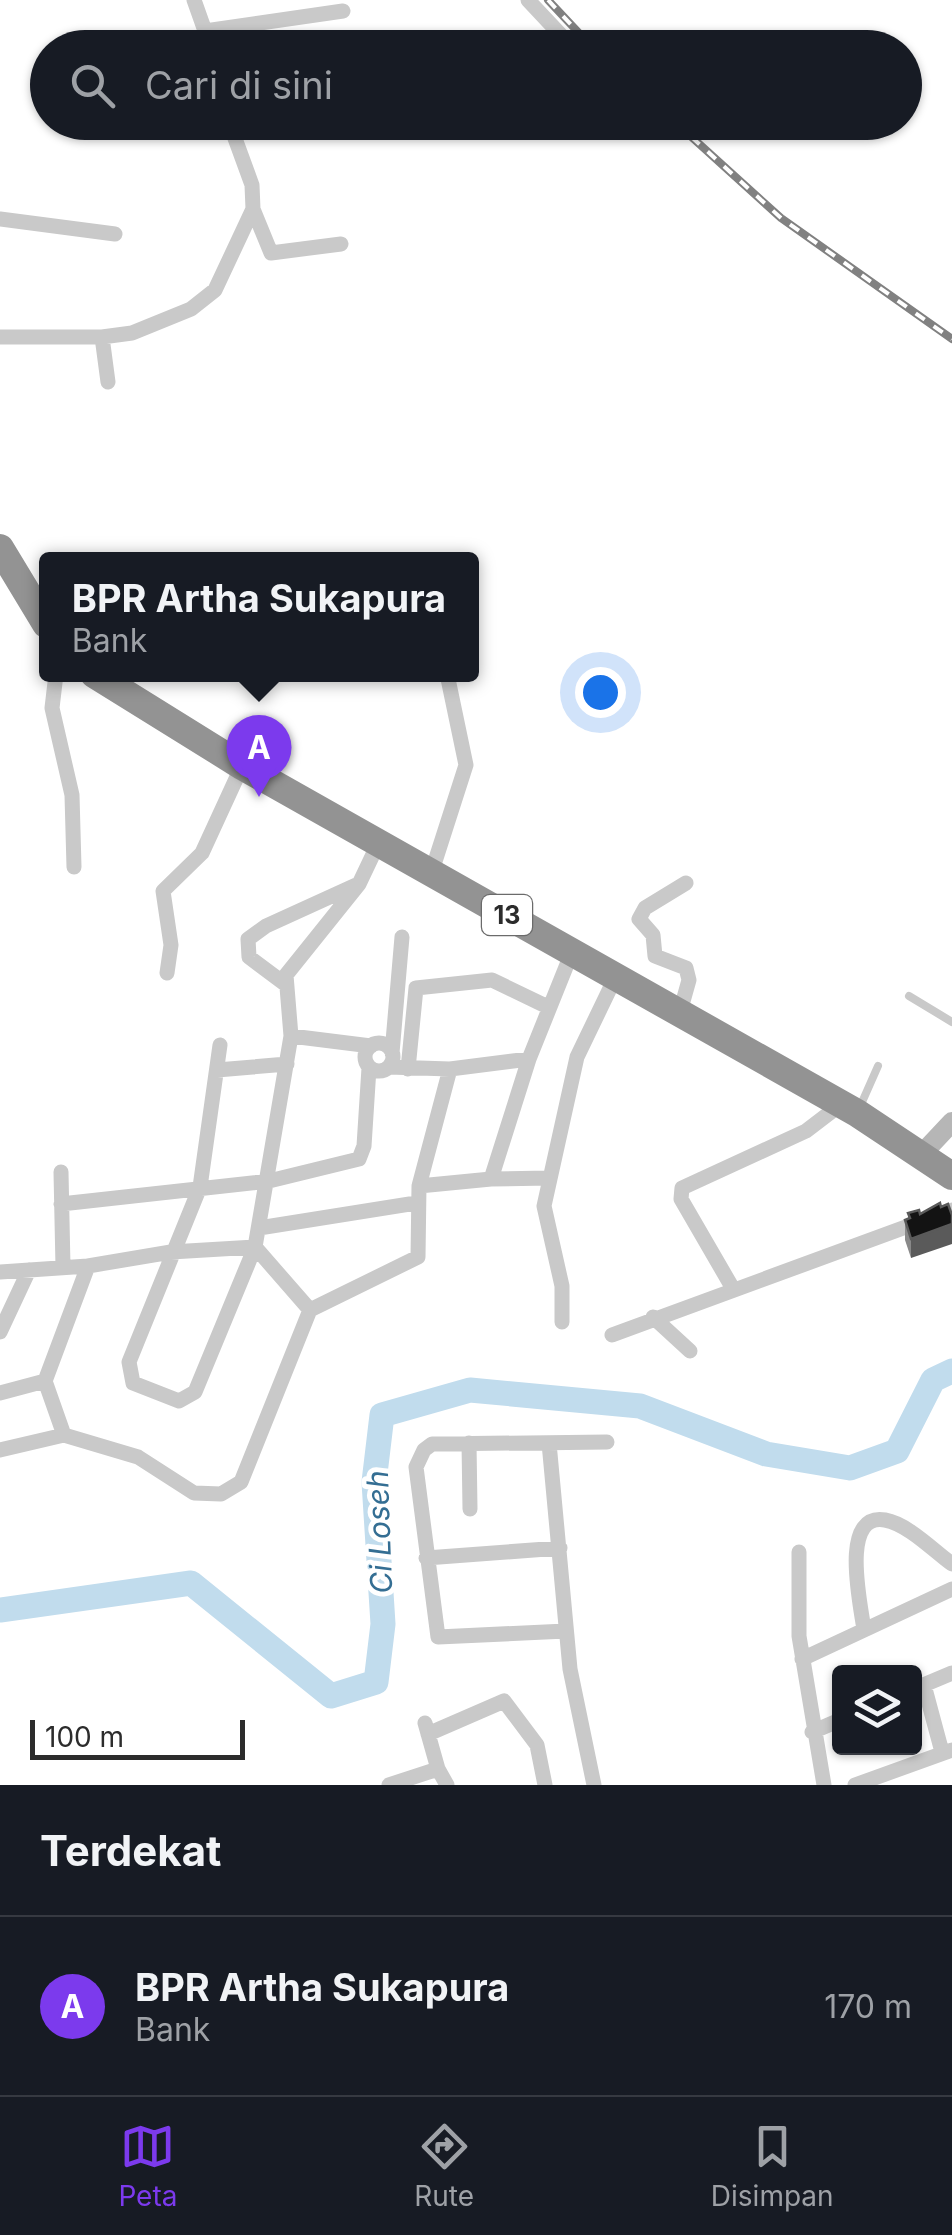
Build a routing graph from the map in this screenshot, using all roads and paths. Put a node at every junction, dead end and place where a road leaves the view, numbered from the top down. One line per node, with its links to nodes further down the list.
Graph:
1 (194, 0): 4 (street)
2 (535, 8): 6 (street)
3 (343, 11): 5 (street)
4 (203, 30)
5 (250, 30)
6 (556, 30)
7 (236, 140): 8 (street)
8 (253, 209): 11 (street); 13 (street)
9 (0, 219): 10 (street)
10 (115, 234)
11 (341, 244)
12 (0, 338): 13 (street)
13 (102, 338): 14 (street)
14 (108, 382)
15 (3, 558): 16 (highway)
16 (39, 613)
17 (55, 682): 22 (street)
18 (107, 682): 20 (highway, 13)
19 (449, 682): 23 (street)
20 (242, 766): 21 (highway, 13); 28 (street)
21 (378, 844): 23 (highway, 13); 25 (street)
22 (74, 867)
23 (430, 874): 27 (highway, 13)
24 (686, 883): 35 (street)
25 (360, 884): 30 (street); 30 (street)
26 (402, 938): 32 (street)
27 (572, 952): 29 (highway, 13); 34 (street)
28 (167, 973)
29 (616, 976): 35 (highway, 13); 53 (street)
30 (285, 984): 37 (street)
31 (416, 988): 32 (street); 34 (street); 45 (street)
32 (398, 990): 41 (street)
33 (908, 996): 36 (lane)
34 (548, 1008): 40 (street)
35 (680, 1012): 48 (highway, 13)
36 (952, 1022)
37 (291, 1036): 39 (street); 42 (street)
38 (220, 1045): 47 (street)
39 (371, 1046): 41 (street); 44 (street)
40 (528, 1059): 46 (street); 54 (street)
41 (390, 1060): 44 (street); 45 (street)
42 (287, 1064): 47 (street); 55 (street)
43 (878, 1066): 48 (lane)
44 (370, 1068): 55 (street)
45 (408, 1069): 46 (street)
46 (450, 1069): 56 (street)
47 (217, 1070): 57 (street)
48 (848, 1109): 50 (highway, 13); 68 (street)
49 (952, 1122): 50 (street)
50 (921, 1155): 52 (highway, 13)
51 (60, 1172): 59 (street)
52 (952, 1176)
53 (549, 1178): 54 (street); 71 (street)
54 (491, 1180): 56 (street)
55 (269, 1181): 57 (street); 61 (street)
56 (419, 1186): 58 (street)
57 (200, 1188): 59 (street); 63 (street)
58 (416, 1203): 61 (street); 69 (street)
59 (61, 1204): 65 (street)
60 (952, 1210): 68 (street)
61 (259, 1228): 62 (street)
62 (256, 1247): 63 (street); 63 (street); 69 (street)
63 (171, 1252): 64 (street)
64 (88, 1266): 65 (street); 75 (street)
65 (64, 1267): 66 (street)
66 (29, 1270): 67 (street); 72 (street)
67 (0, 1272)
68 (732, 1287): 70 (street)
69 (310, 1310): 77 (street)
70 (653, 1317): 73 (street); 74 (street)
71 (562, 1322)
72 (0, 1332)
73 (612, 1335)
74 (690, 1351)
75 (45, 1381): 76 (street); 77 (street)
76 (0, 1394)
77 (64, 1435): 81 (street)
78 (607, 1442): 79 (street)
79 (549, 1443): 80 (street); 83 (street)
80 (469, 1444): 82 (street); 85 (street)
81 (0, 1450)
82 (470, 1509)
83 (560, 1548): 85 (street); 89 (street)
84 (799, 1552): 90 (street)
85 (426, 1558): 89 (street)
86 (952, 1564): 88 (street)
87 (952, 1589): 88 (street)
88 (864, 1630): 90 (street)
89 (566, 1631): 101 (street)
90 (802, 1658): 95 (street)
91 (952, 1673): 92 (street)
92 (922, 1686)
93 (922, 1694): 96 (street)
94 (832, 1723): 95 (street)
95 (812, 1732): 102 (street)
96 (947, 1751): 103 (street)
97 (438, 1769): 98 (street); 99 (street); 100 (street)
98 (388, 1785)
99 (448, 1785)
100 (545, 1785)
101 (594, 1785)
102 (824, 1785)
103 (854, 1785)

